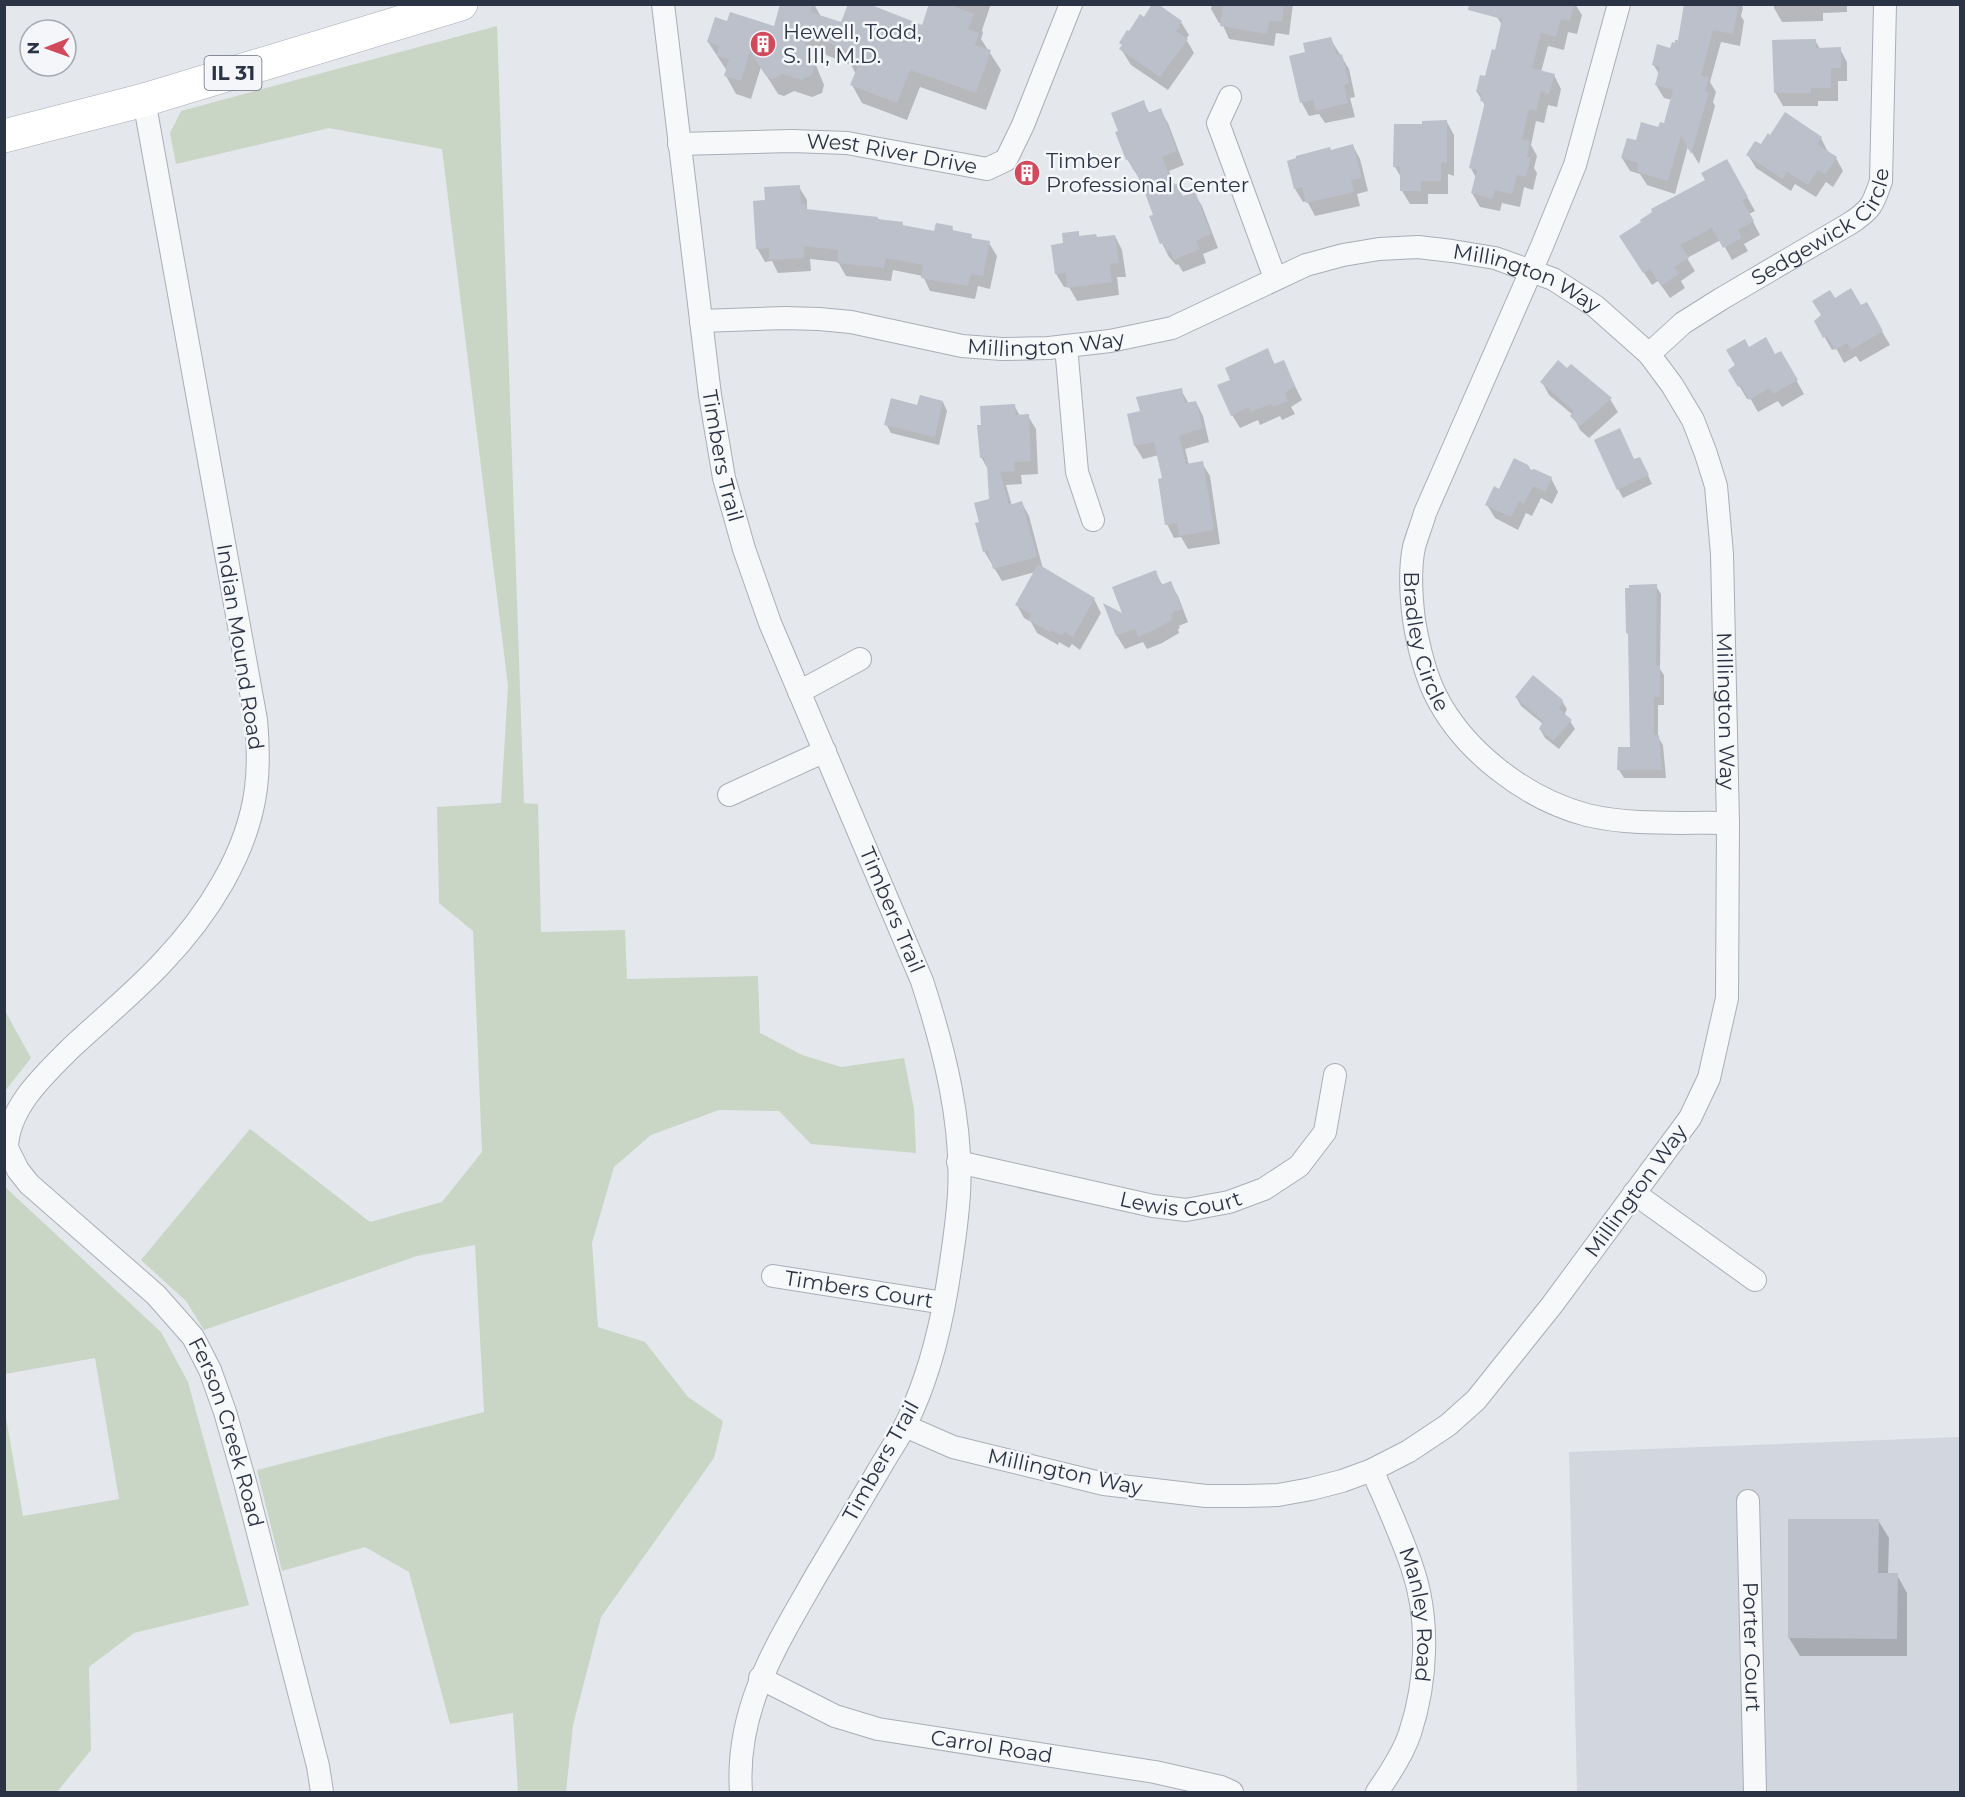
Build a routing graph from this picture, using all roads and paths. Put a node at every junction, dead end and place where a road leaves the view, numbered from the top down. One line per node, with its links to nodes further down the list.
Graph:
1 (461, 4): 7 (main road, IL 31)
2 (663, 4): 9 (street, Timbers Trail)
3 (1071, 4): 9 (street, West River Drive)
4 (1619, 4): 10 (street)
5 (1885, 4): 14 (street, Sedgewick Circle)
6 (1230, 97): 11 (street)
7 (144, 100): 8 (main road, IL 31); 22 (street, Indian Mound Road)
8 (4, 136)
9 (680, 144): 12 (street, Timbers Trail)
10 (1531, 271): 11 (street, Millington Way); 14 (street, Millington Way); 20 (street, Bradley Circle)
11 (1275, 278): 13 (street, Millington Way)
12 (701, 321): 13 (street, Millington Way); 17 (street, Timbers Trail)
13 (1065, 346): 15 (street)
14 (1648, 354): 20 (street, Millington Way)
15 (1093, 520)
16 (860, 659): 17 (street)
17 (799, 692): 18 (street, Timbers Trail)
18 (825, 751): 19 (street); 23 (street, Timbers Trail)
19 (729, 795)
20 (1728, 822): 24 (street, Millington Way)
21 (1335, 1075): 23 (street, Lewis Court)
22 (6, 1147): 32 (street, Ferson Creek Road)
23 (958, 1162): 27 (street, Timbers Trail)
24 (1634, 1193): 26 (street); 29 (street, Millington Way)
25 (773, 1276): 27 (street, Timbers Court)
26 (1755, 1280)
27 (944, 1303): 28 (street, Timbers Trail)
28 (904, 1426): 29 (street, Millington Way); 31 (street, Timbers Trail)
29 (1372, 1470): 35 (street, Manley Road)
30 (1748, 1501): 36 (street, Porter Court)
31 (760, 1678): 33 (street, Timbers Trail); 34 (street, Carrol Road)
32 (322, 1792)
33 (741, 1792)
34 (1232, 1792)
35 (1377, 1792)
36 (1755, 1792)

